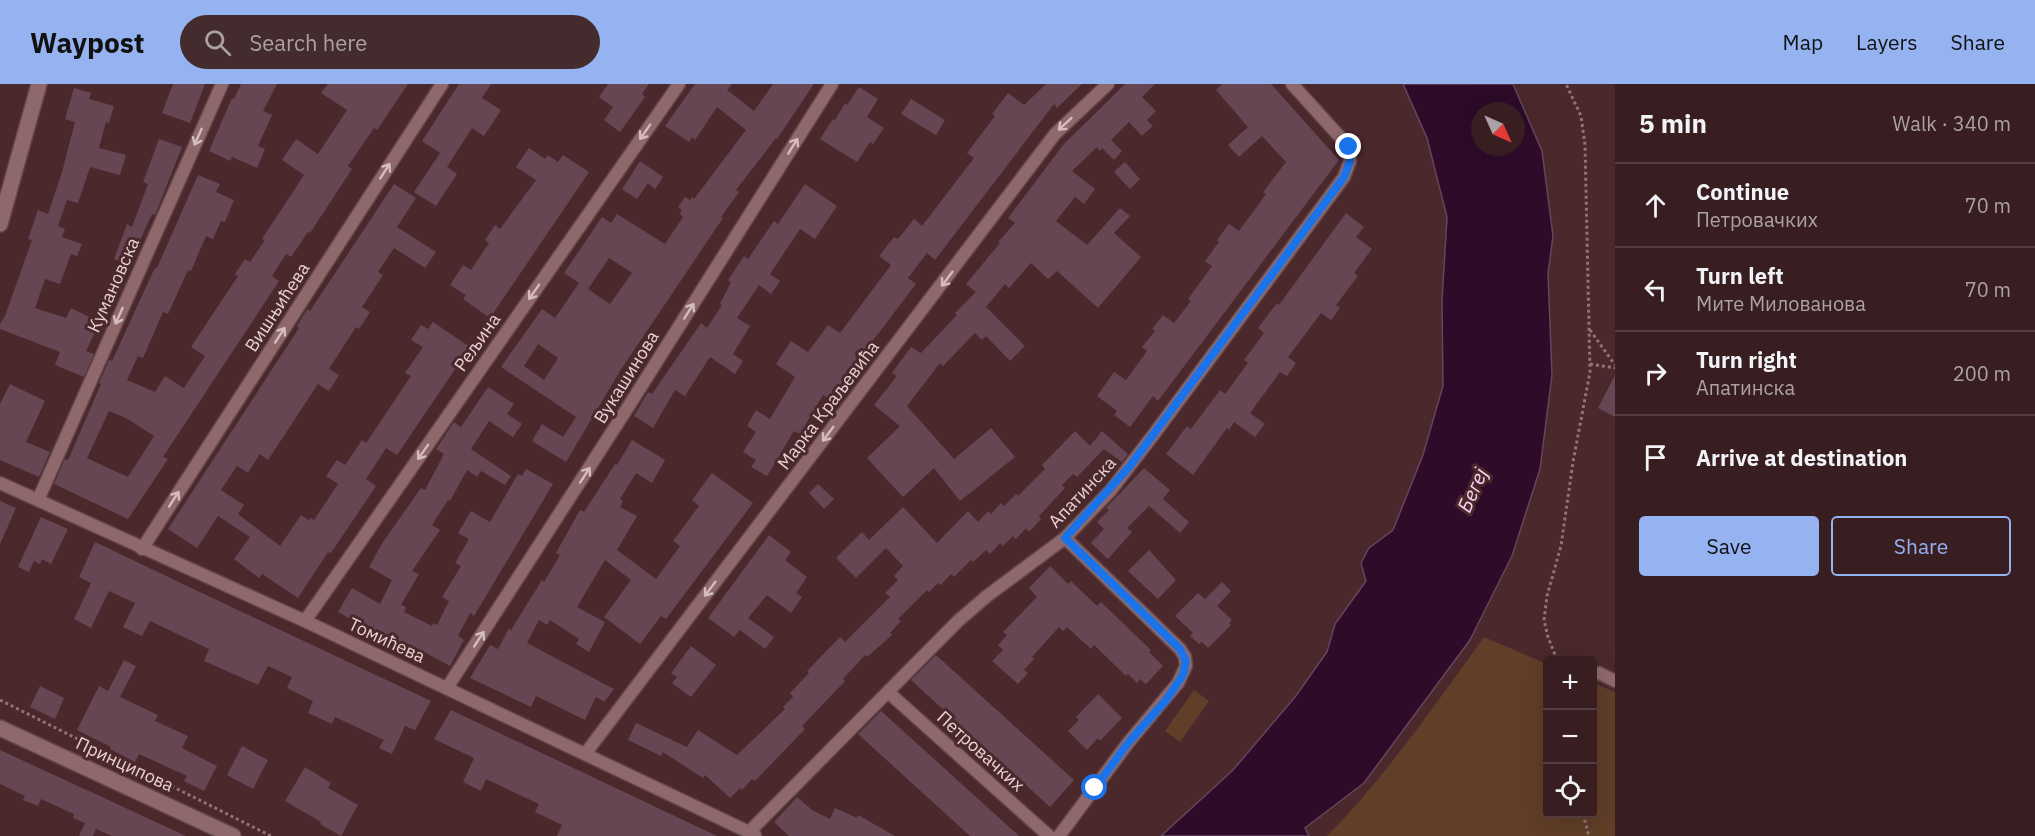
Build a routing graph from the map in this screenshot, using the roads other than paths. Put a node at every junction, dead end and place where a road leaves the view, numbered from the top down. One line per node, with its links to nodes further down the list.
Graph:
1 (39, 84): 8 (street)
2 (222, 84): 10 (street, Кумановска, one-way to 10)
3 (441, 84): 12 (street, Вишњићева, one-way to 3)
4 (679, 84): 13 (street, Рељина, one-way to 13)
5 (832, 84): 16 (street, Вукашинова, one-way to 5)
6 (1108, 84): 19 (street, Марка Краљевића, one-way to 19)
7 (1292, 84): 11 (street, Апатинска)
8 (0, 224)
9 (0, 483): 10 (street, Томићева)
10 (38, 500): 12 (street, Томићева)
11 (1065, 538): 17 (street, Апатинска); 23 (street)
12 (142, 549): 13 (street, Томићева)
13 (305, 621): 16 (street, Томићева)
14 (1599, 673): 15 (street)
15 (1615, 681)
16 (447, 688): 19 (street, Томићева)
17 (888, 692): 20 (street, Апатинска); 22 (street, Петровачких)
18 (0, 728): 21 (street, Принципова)
19 (585, 754): 20 (street, Томићева)
20 (752, 834)
21 (233, 836)
22 (1049, 836)
23 (1059, 836)

